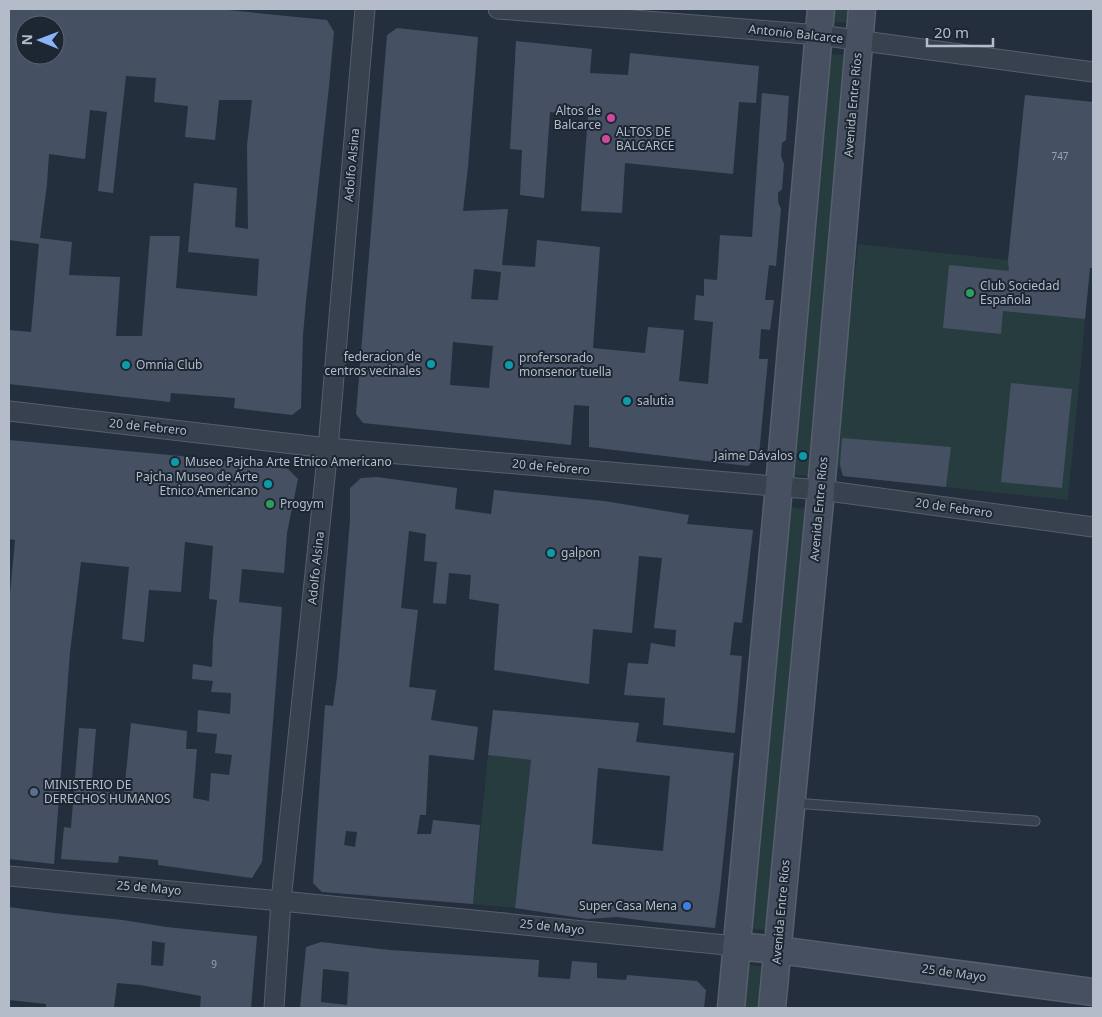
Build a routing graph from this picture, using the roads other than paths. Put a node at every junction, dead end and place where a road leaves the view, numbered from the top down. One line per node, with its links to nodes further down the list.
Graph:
1 (365, 9): 9 (street, Adolfo Alsina)
2 (498, 9): 5 (street, Antonio Balcarce)
3 (821, 9): 5 (main road)
4 (862, 9): 6 (main road, Avenida Entre Ríos)
5 (819, 35): 6 (street, Antonio Balcarce); 10 (main road)
6 (859, 40): 7 (street, Antonio Balcarce); 11 (main road, Avenida Entre Ríos)
7 (1093, 72)
8 (9, 412): 9 (street, 20 de Febrero)
9 (328, 448): 10 (street, 20 de Febrero); 16 (street, Adolfo Alsina)
10 (779, 486): 11 (street, 20 de Febrero); 17 (main road)
11 (821, 490): 12 (street, 20 de Febrero); 13 (main road, Avenida Entre Ríos)
12 (1093, 527)
13 (791, 803): 14 (lane); 18 (main road, Avenida Entre Ríos)
14 (1035, 821)
15 (9, 876): 16 (street, 25 de Mayo)
16 (281, 900): 17 (street, 25 de Mayo); 20 (street, Adolfo Alsina)
17 (736, 946): 18 (main road, 25 de Mayo); 21 (main road)
18 (778, 950): 19 (main road, 25 de Mayo); 22 (main road, Avenida Entre Ríos)
19 (1093, 992)
20 (274, 1008)
21 (731, 1008)
22 (772, 1008)

